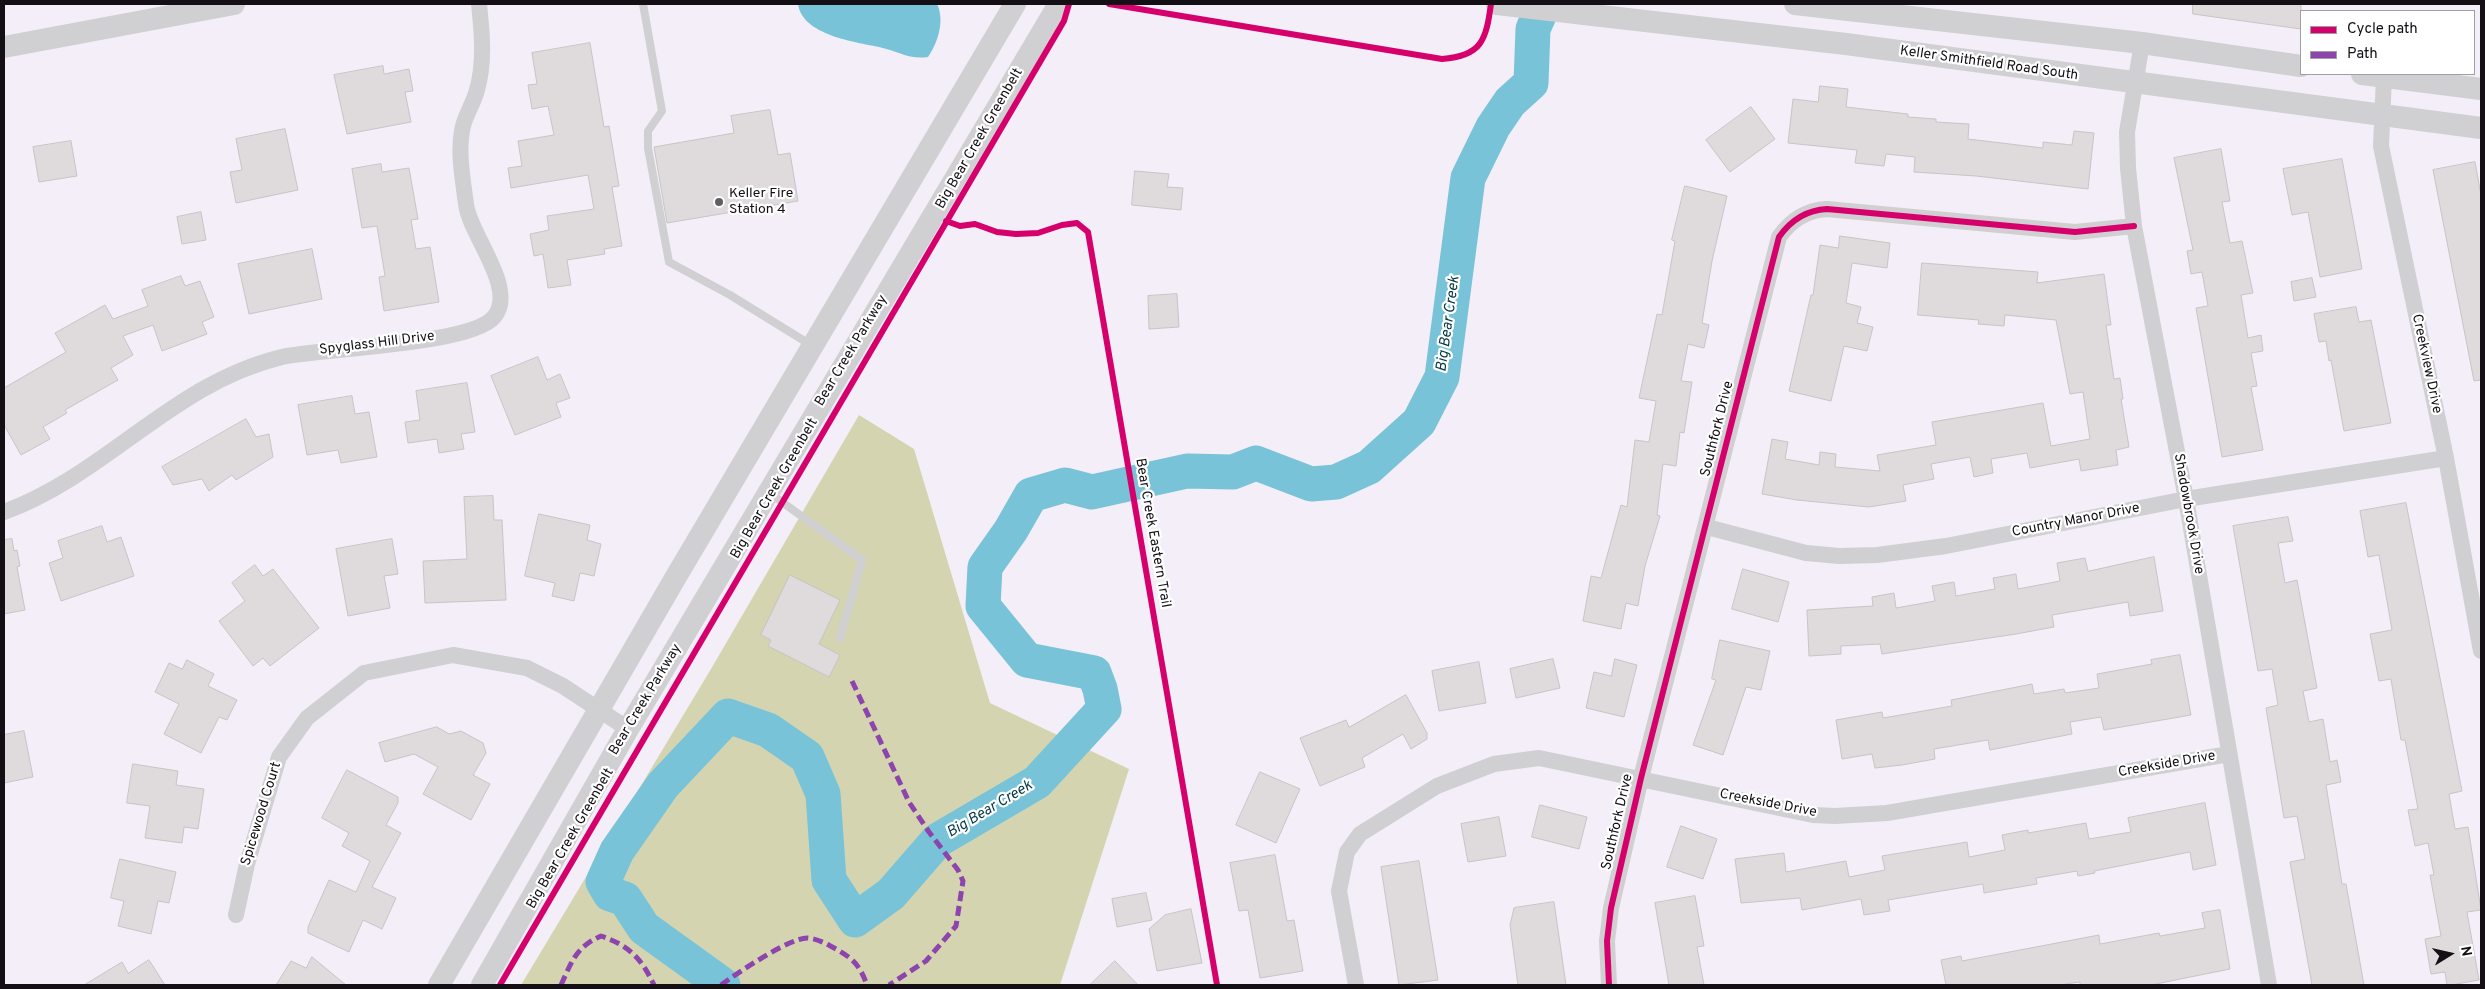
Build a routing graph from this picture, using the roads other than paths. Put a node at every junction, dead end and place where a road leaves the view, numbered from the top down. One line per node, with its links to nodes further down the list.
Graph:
1 (234, 4): 12 (main road)
2 (479, 4): 29 (street, Spyglass Hill Drive)
3 (643, 4): 23 (lane)
4 (1015, 4): 20 (main road)
5 (1059, 4): 21 (main road, Bear Creek Parkway)
6 (1496, 4): 11 (main road, Keller Smithfield Road South)
7 (1795, 4): 8 (main road)
8 (1851, 7): 9 (main road); 11 (main road)
9 (1889, 9): 10 (main road); 13 (main road)
10 (2142, 43): 14 (main road); 16 (street, Shadowbrook Drive)
11 (1846, 44): 13 (main road, Keller Smithfield Road South)
12 (4, 47)
13 (1884, 49): 16 (main road, Keller Smithfield Road South)
14 (2300, 66)
15 (2373, 75): 17 (main road); 18 (street, Creekview Drive)
16 (2135, 83): 18 (main road, Keller Smithfield Road South); 22 (street, Shadowbrook Drive)
17 (2481, 89)
18 (2382, 116): 19 (main road, Keller Smithfield Road South); 25 (street, Creekview Drive)
19 (2481, 128)
20 (915, 173): 21 (main road); 23 (main road)
21 (948, 191): 24 (main road, Bear Creek Parkway)
22 (2134, 226): 28 (street, Shadowbrook Drive); 30 (street, Southfork Drive)
23 (812, 345): 24 (main road); 26 (main road)
24 (845, 363): 27 (main road, Bear Creek Parkway)
25 (2446, 458): 28 (street, Country Manor Drive); 32 (street, Creekview Drive)
26 (737, 473): 27 (main road); 33 (main road)
27 (769, 493): 31 (lane); 34 (main road, Bear Creek Parkway)
28 (2186, 499): 30 (street, Country Manor Drive); 35 (street, Shadowbrook Drive)
29 (4, 512)
30 (1707, 527): 36 (street, Southfork Drive)
31 (840, 638)
32 (2481, 651)
33 (599, 710): 34 (street, Spicewood Court); 37 (street, Spicewood Court); 38 (main road)
34 (628, 729): 39 (main road, Bear Creek Parkway)
35 (2229, 754): 36 (street, Creekside Drive); 42 (street, Shadowbrook Drive)
36 (1641, 778): 40 (street, Creekside Drive); 41 (street, Southfork Drive)
37 (236, 915)
38 (439, 985)
39 (482, 985)
40 (1356, 985)
41 (1609, 985)
42 (2269, 985)

